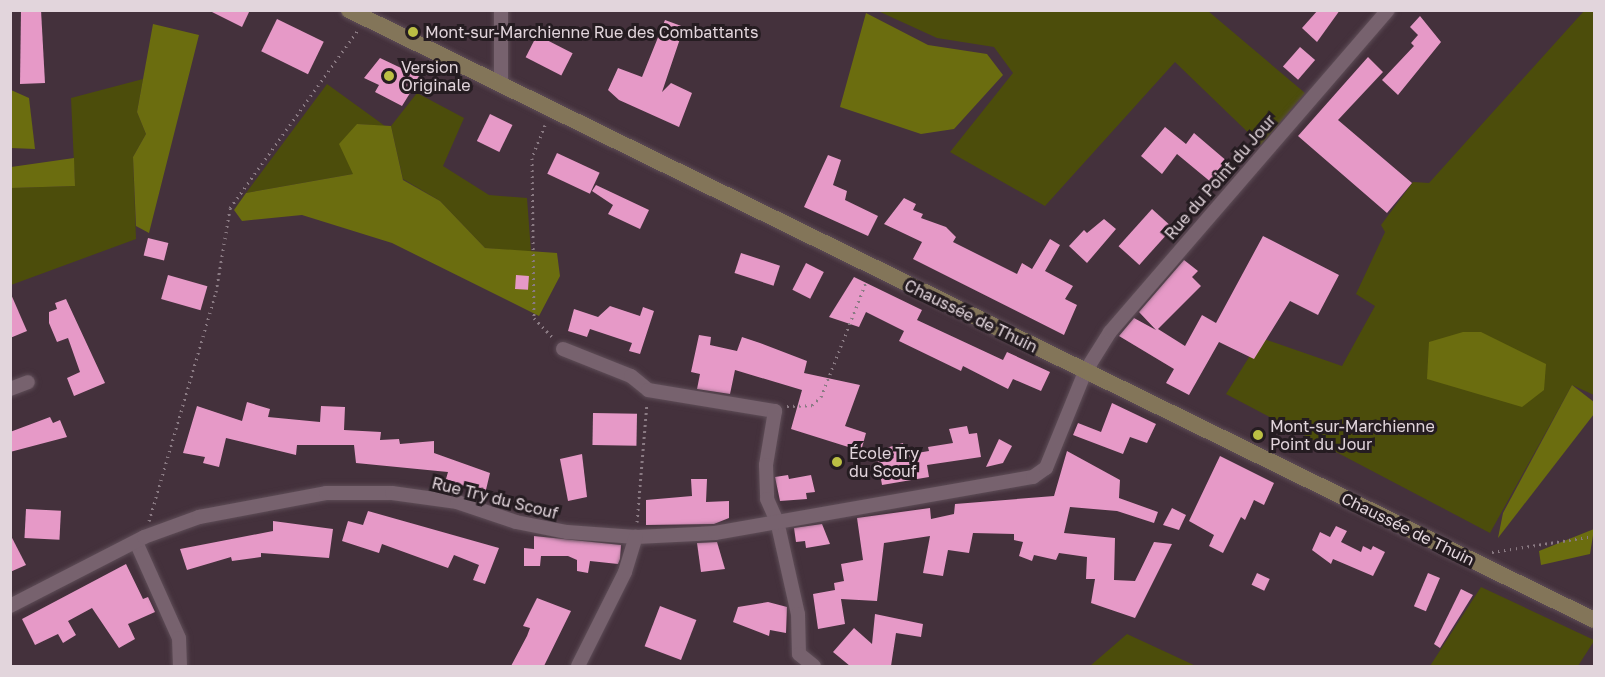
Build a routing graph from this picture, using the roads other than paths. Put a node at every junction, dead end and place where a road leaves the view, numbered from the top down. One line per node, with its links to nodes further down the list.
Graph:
1 (349, 10): 4 (main road, Chaussée de Thuin)
2 (501, 10): 4 (street)
3 (1388, 10): 6 (street, Rue du Point du Jour)
4 (501, 84): 6 (main road, Chaussée de Thuin)
5 (563, 349): 9 (street)
6 (1085, 372): 9 (street, Rue Try du Scouf); 13 (main road, Chaussée de Thuin)
7 (28, 382): 8 (street)
8 (10, 389)
9 (777, 521): 10 (street, Rue Try du Scouf); 16 (street)
10 (636, 537): 11 (street, Rue Try du Scouf); 15 (street)
11 (140, 540): 12 (street, Rue Try du Scouf); 14 (street)
12 (10, 606)
13 (1594, 620)
14 (180, 666)
15 (578, 666)
16 (814, 666)

